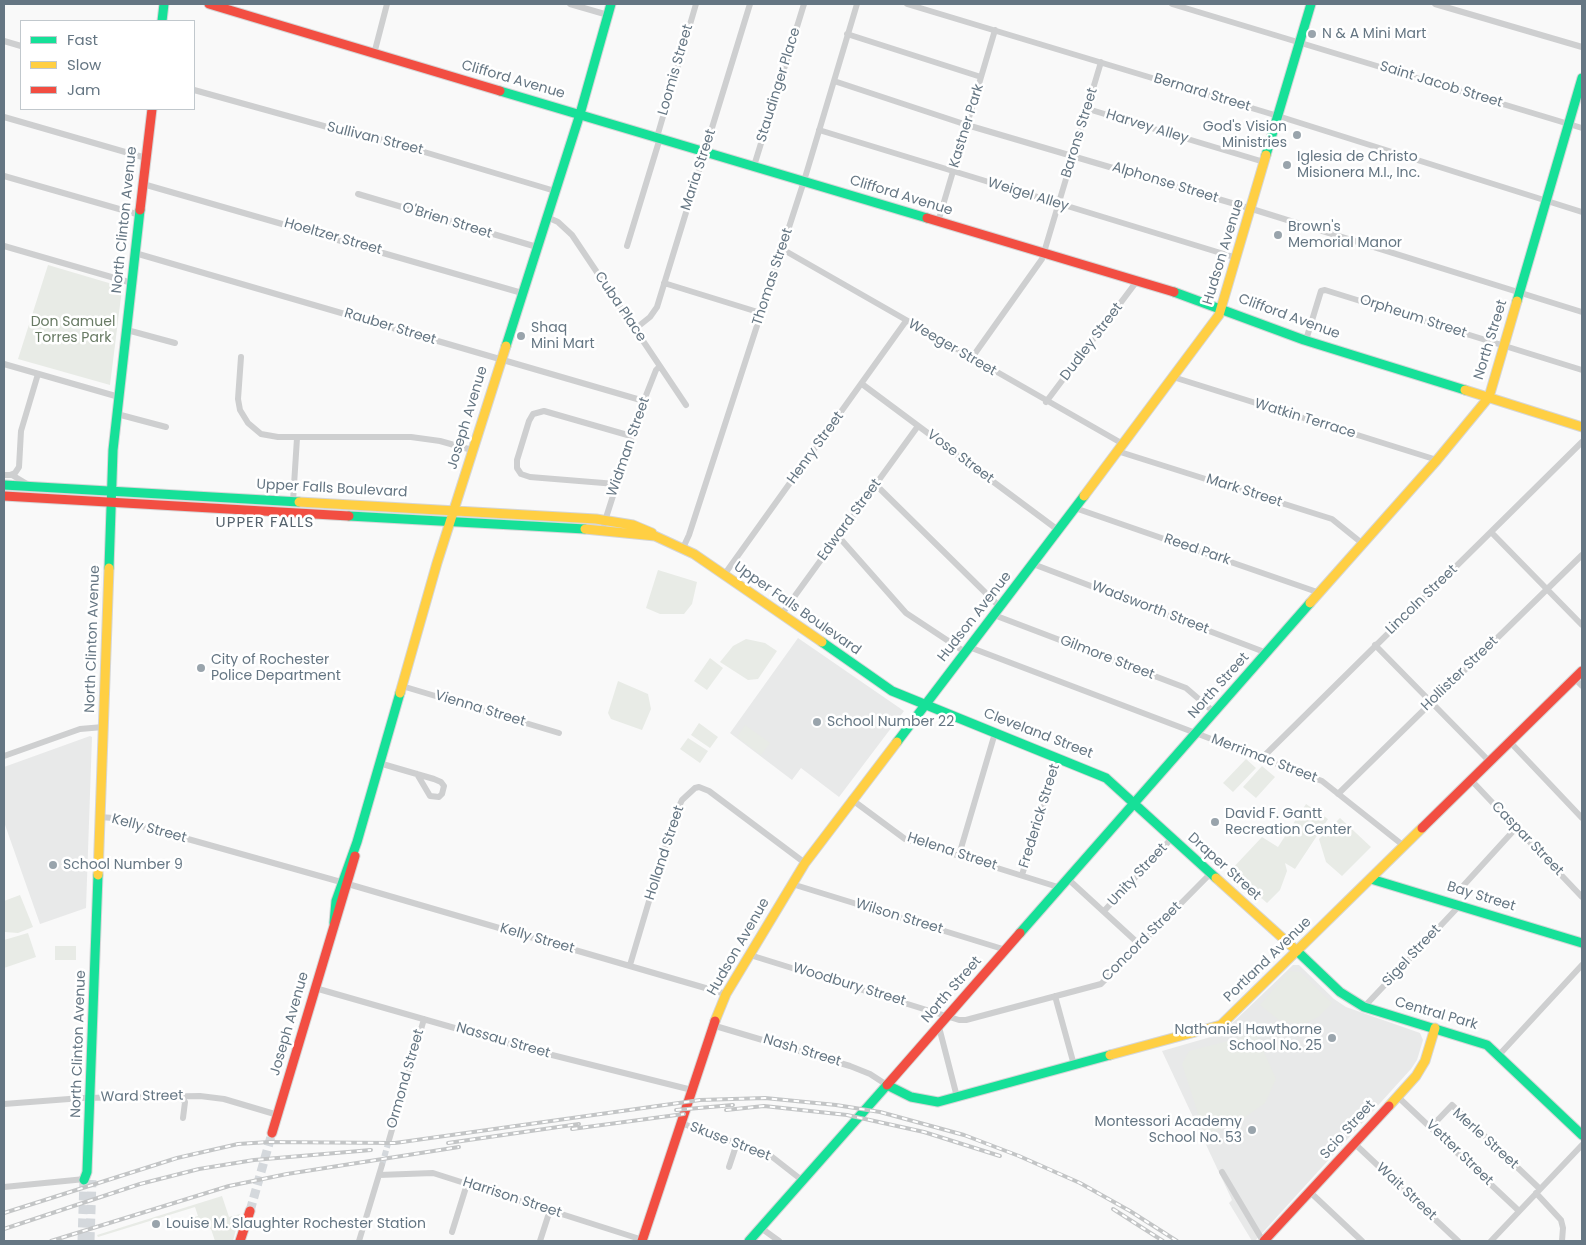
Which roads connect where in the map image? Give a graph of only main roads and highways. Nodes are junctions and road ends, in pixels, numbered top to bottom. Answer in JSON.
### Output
{"nodes":[{"id":1,"x":164,"y":4,"type":"edge"},
{"id":2,"x":208,"y":4,"type":"edge"},
{"id":3,"x":611,"y":4,"type":"edge"},
{"id":4,"x":1311,"y":4,"type":"edge"},
{"id":5,"x":162,"y":20,"type":"edge"},
{"id":6,"x":1582,"y":78,"type":"edge"},
{"id":7,"x":152,"y":110,"type":"edge"},
{"id":8,"x":580,"y":114,"type":"junction"},
{"id":9,"x":1222,"y":307,"type":"junction"},
{"id":10,"x":1489,"y":397,"type":"junction"},
{"id":11,"x":1582,"y":427,"type":"edge"},
{"id":12,"x":4,"y":485,"type":"edge"},
{"id":13,"x":112,"y":490,"type":"junction"},
{"id":14,"x":4,"y":496,"type":"edge"},
{"id":15,"x":112,"y":501,"type":"junction"},
{"id":16,"x":454,"y":510,"type":"junction"},
{"id":17,"x":451,"y":521,"type":"junction"},
{"id":18,"x":655,"y":536,"type":"junction"},
{"id":19,"x":1582,"y":671,"type":"edge"},
{"id":20,"x":924,"y":705,"type":"junction"},
{"id":21,"x":1134,"y":802,"type":"junction"},
{"id":22,"x":1371,"y":879,"type":"junction"},
{"id":23,"x":1582,"y":943,"type":"edge"},
{"id":24,"x":1297,"y":951,"type":"junction"},
{"id":25,"x":1435,"y":1028,"type":"junction"},
{"id":26,"x":888,"y":1085,"type":"junction"},
{"id":27,"x":272,"y":1133,"type":"tunnel mouth"},
{"id":28,"x":1582,"y":1136,"type":"edge"},
{"id":29,"x":87,"y":1178,"type":"tunnel mouth"},
{"id":30,"x":250,"y":1211,"type":"tunnel mouth"},
{"id":31,"x":643,"y":1240,"type":"edge"},
{"id":32,"x":240,"y":1241,"type":"edge"},
{"id":33,"x":749,"y":1241,"type":"edge"},
{"id":34,"x":1264,"y":1241,"type":"edge"}],
"edges":[{"from":1,"to":5,"type":"main road"},
{"from":2,"to":8,"type":"main road","name":"Clifford Avenue"},
{"from":3,"to":8,"type":"main road","name":"Joseph Avenue"},
{"from":4,"to":9,"type":"main road","name":"Hudson Avenue"},
{"from":6,"to":10,"type":"main road","name":"North Street"},
{"from":7,"to":13,"type":"main road","name":"North Clinton Avenue"},
{"from":8,"to":9,"type":"main road","name":"Clifford Avenue"},
{"from":8,"to":16,"type":"main road","name":"Joseph Avenue"},
{"from":9,"to":10,"type":"main road","name":"Clifford Avenue"},
{"from":9,"to":20,"type":"main road","name":"Hudson Avenue"},
{"from":10,"to":11,"type":"main road","name":"Clifford Avenue"},
{"from":10,"to":21,"type":"main road","name":"North Street"},
{"from":12,"to":13,"type":"main road","name":"Upper Falls Boulevard"},
{"from":13,"to":15,"type":"main road","name":"North Clinton Avenue"},
{"from":13,"to":16,"type":"main road","name":"Upper Falls Boulevard"},
{"from":14,"to":15,"type":"main road","name":"Upper Falls Boulevard"},
{"from":15,"to":17,"type":"main road","name":"Upper Falls Boulevard"},
{"from":15,"to":29,"type":"main road","name":"North Clinton Avenue"},
{"from":16,"to":17,"type":"main road","name":"Joseph Avenue"},
{"from":16,"to":18,"type":"main road","name":"Upper Falls Boulevard"},
{"from":17,"to":18,"type":"main road","name":"Upper Falls Boulevard"},
{"from":17,"to":27,"type":"main road","name":"Joseph Avenue"},
{"from":18,"to":20,"type":"main road","name":"Upper Falls Boulevard"},
{"from":19,"to":22,"type":"main road","name":"Portland Avenue"},
{"from":20,"to":21,"type":"main road","name":"Cleveland Street"},
{"from":20,"to":31,"type":"main road","name":"Hudson Avenue"},
{"from":21,"to":24,"type":"main road","name":"Draper Street"},
{"from":21,"to":26,"type":"main road","name":"North Street"},
{"from":22,"to":23,"type":"main road","name":"Bay Street"},
{"from":22,"to":24,"type":"main road","name":"Portland Avenue"},
{"from":24,"to":25,"type":"main road","name":"Central Park"},
{"from":24,"to":26,"type":"main road","name":"Portland Avenue"},
{"from":25,"to":28,"type":"main road","name":"Central Park"},
{"from":25,"to":34,"type":"main road","name":"Scio Street"},
{"from":26,"to":33,"type":"main road","name":"North Street"},
{"from":30,"to":32,"type":"main road"}]}
